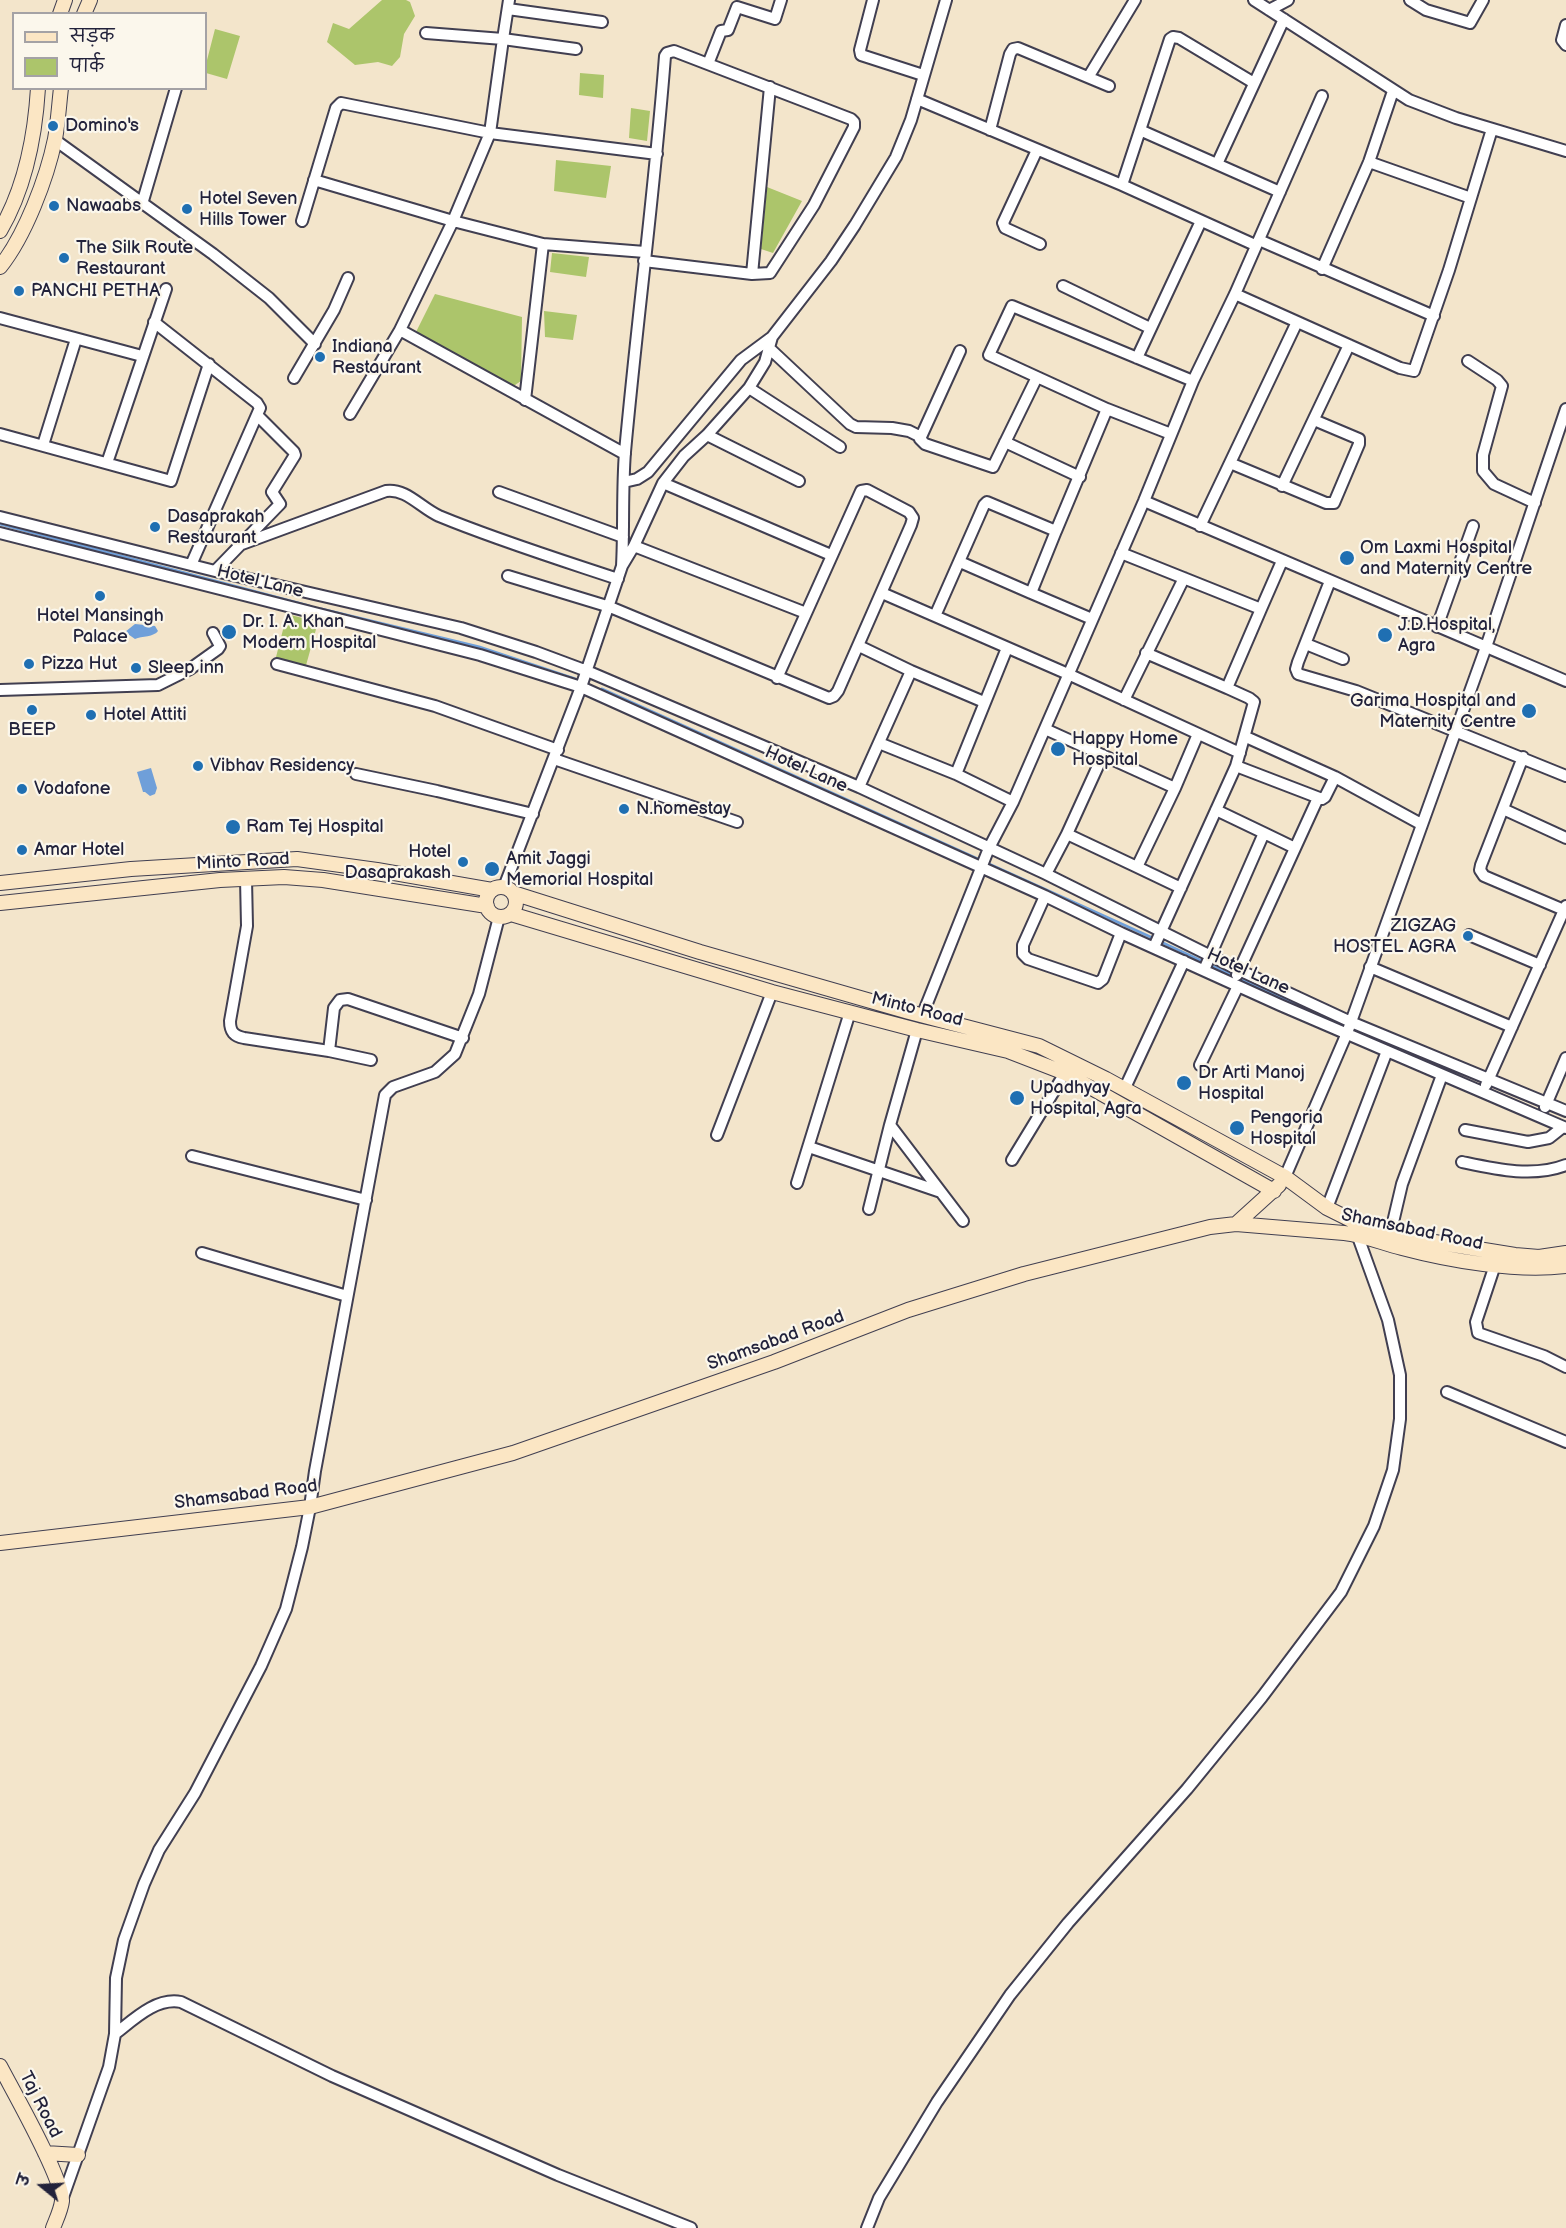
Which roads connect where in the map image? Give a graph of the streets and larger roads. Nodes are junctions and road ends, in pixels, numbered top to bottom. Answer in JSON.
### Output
{"nodes":[{"id":1,"x":781,"y":0,"type":"edge"},
{"id":2,"x":873,"y":0,"type":"edge"},
{"id":3,"x":946,"y":0,"type":"edge"},
{"id":4,"x":1135,"y":0,"type":"edge"},
{"id":5,"x":1254,"y":0,"type":"edge"},
{"id":6,"x":1288,"y":0,"type":"edge"},
{"id":7,"x":1410,"y":0,"type":"edge"},
{"id":8,"x":1483,"y":0,"type":"edge"},
{"id":9,"x":509,"y":4,"type":"edge"},
{"id":10,"x":1269,"y":10,"type":"junction"},
{"id":11,"x":1284,"y":19,"type":"junction"},
{"id":12,"x":602,"y":22,"type":"dead end"},
{"id":13,"x":1566,"y":25,"type":"edge"},
{"id":14,"x":426,"y":33,"type":"dead end"},
{"id":15,"x":503,"y":39,"type":"junction"},
{"id":16,"x":1566,"y":45,"type":"edge"},
{"id":17,"x":576,"y":50,"type":"dead end"},
{"id":18,"x":708,"y":64,"type":"junction"},
{"id":19,"x":924,"y":75,"type":"junction"},
{"id":20,"x":1089,"y":76,"type":"junction"},
{"id":21,"x":1254,"y":83,"type":"junction"},
{"id":22,"x":1109,"y":86,"type":"dead end"},
{"id":23,"x":770,"y":87,"type":"junction"},
{"id":24,"x":38,"y":90,"type":"edge"},
{"id":25,"x":61,"y":90,"type":"edge"},
{"id":26,"x":175,"y":90,"type":"edge"},
{"id":27,"x":1393,"y":91,"type":"junction"},
{"id":28,"x":1322,"y":96,"type":"dead end"},
{"id":29,"x":917,"y":99,"type":"junction"},
{"id":30,"x":1492,"y":129,"type":"junction"},
{"id":31,"x":990,"y":130,"type":"junction"},
{"id":32,"x":1142,"y":131,"type":"junction"},
{"id":33,"x":490,"y":133,"type":"junction"},
{"id":34,"x":55,"y":140,"type":"junction"},
{"id":35,"x":1037,"y":150,"type":"junction"},
{"id":36,"x":1566,"y":152,"type":"edge"},
{"id":37,"x":657,"y":154,"type":"junction"},
{"id":38,"x":1369,"y":162,"type":"junction"},
{"id":39,"x":1217,"y":164,"type":"junction"},
{"id":40,"x":314,"y":180,"type":"junction"},
{"id":41,"x":1122,"y":185,"type":"junction"},
{"id":42,"x":1280,"y":192,"type":"junction"},
{"id":43,"x":1471,"y":198,"type":"junction"},
{"id":44,"x":142,"y":204,"type":"junction"},
{"id":45,"x":302,"y":221,"type":"dead end"},
{"id":46,"x":453,"y":221,"type":"junction"},
{"id":47,"x":1201,"y":221,"type":"junction"},
{"id":48,"x":0,"y":231,"type":"edge"},
{"id":49,"x":1257,"y":243,"type":"junction"},
{"id":50,"x":543,"y":244,"type":"junction"},
{"id":51,"x":1040,"y":244,"type":"dead end"},
{"id":52,"x":644,"y":256,"type":"junction"},
{"id":53,"x":0,"y":267,"type":"edge"},
{"id":54,"x":1322,"y":269,"type":"junction"},
{"id":55,"x":752,"y":274,"type":"junction"},
{"id":56,"x":348,"y":278,"type":"dead end"},
{"id":57,"x":1063,"y":286,"type":"dead end"},
{"id":58,"x":166,"y":289,"type":"dead end"},
{"id":59,"x":1235,"y":294,"type":"junction"},
{"id":60,"x":1434,"y":316,"type":"junction"},
{"id":61,"x":0,"y":318,"type":"edge"},
{"id":62,"x":154,"y":322,"type":"junction"},
{"id":63,"x":1297,"y":322,"type":"junction"},
{"id":64,"x":1150,"y":328,"type":"junction"},
{"id":65,"x":400,"y":330,"type":"junction"},
{"id":66,"x":772,"y":337,"type":"junction"},
{"id":67,"x":76,"y":339,"type":"junction"},
{"id":68,"x":315,"y":344,"type":"junction"},
{"id":69,"x":1349,"y":345,"type":"junction"},
{"id":70,"x":769,"y":348,"type":"junction"},
{"id":71,"x":960,"y":351,"type":"dead end"},
{"id":72,"x":142,"y":356,"type":"junction"},
{"id":73,"x":1137,"y":358,"type":"junction"},
{"id":74,"x":1468,"y":361,"type":"dead end"},
{"id":75,"x":209,"y":364,"type":"junction"},
{"id":76,"x":1036,"y":377,"type":"junction"},
{"id":77,"x":294,"y":378,"type":"dead end"},
{"id":78,"x":1193,"y":381,"type":"junction"},
{"id":79,"x":749,"y":388,"type":"junction"},
{"id":80,"x":525,"y":400,"type":"junction"},
{"id":81,"x":1107,"y":409,"type":"junction"},
{"id":82,"x":1566,"y":409,"type":"edge"},
{"id":83,"x":350,"y":414,"type":"dead end"},
{"id":84,"x":257,"y":415,"type":"junction"},
{"id":85,"x":1314,"y":420,"type":"junction"},
{"id":86,"x":0,"y":434,"type":"edge"},
{"id":87,"x":1171,"y":434,"type":"junction"},
{"id":88,"x":706,"y":435,"type":"junction"},
{"id":89,"x":921,"y":437,"type":"junction"},
{"id":90,"x":1005,"y":442,"type":"junction"},
{"id":91,"x":43,"y":445,"type":"junction"},
{"id":92,"x":840,"y":447,"type":"dead end"},
{"id":93,"x":625,"y":454,"type":"junction"},
{"id":94,"x":107,"y":463,"type":"junction"},
{"id":95,"x":1230,"y":463,"type":"junction"},
{"id":96,"x":1080,"y":477,"type":"junction"},
{"id":97,"x":799,"y":481,"type":"dead end"},
{"id":98,"x":624,"y":482,"type":"junction"},
{"id":99,"x":663,"y":483,"type":"junction"},
{"id":100,"x":1282,"y":486,"type":"junction"},
{"id":101,"x":499,"y":492,"type":"dead end"},
{"id":102,"x":1143,"y":501,"type":"junction"},
{"id":103,"x":1535,"y":503,"type":"junction"},
{"id":104,"x":0,"y":517,"type":"edge"},
{"id":105,"x":1200,"y":526,"type":"junction"},
{"id":106,"x":1473,"y":526,"type":"dead end"},
{"id":107,"x":1056,"y":531,"type":"junction"},
{"id":108,"x":0,"y":533,"type":"edge"},
{"id":109,"x":623,"y":537,"type":"junction"},
{"id":110,"x":242,"y":544,"type":"junction"},
{"id":111,"x":634,"y":546,"type":"junction"},
{"id":112,"x":1121,"y":553,"type":"junction"},
{"id":113,"x":831,"y":555,"type":"junction"},
{"id":114,"x":159,"y":557,"type":"junction"},
{"id":115,"x":1282,"y":561,"type":"junction"},
{"id":116,"x":960,"y":562,"type":"junction"},
{"id":117,"x":191,"y":565,"type":"junction"},
{"id":118,"x":622,"y":566,"type":"junction"},
{"id":119,"x":215,"y":571,"type":"junction"},
{"id":120,"x":156,"y":573,"type":"junction"},
{"id":121,"x":508,"y":576,"type":"dead end"},
{"id":122,"x":1184,"y":578,"type":"junction"},
{"id":123,"x":618,"y":579,"type":"junction"},
{"id":124,"x":1330,"y":581,"type":"junction"},
{"id":125,"x":1031,"y":592,"type":"junction"},
{"id":126,"x":882,"y":593,"type":"junction"},
{"id":127,"x":325,"y":596,"type":"junction"},
{"id":128,"x":610,"y":607,"type":"junction"},
{"id":129,"x":1261,"y":609,"type":"junction"},
{"id":130,"x":806,"y":614,"type":"junction"},
{"id":131,"x":321,"y":615,"type":"junction"},
{"id":132,"x":935,"y":616,"type":"junction"},
{"id":133,"x":1092,"y":619,"type":"junction"},
{"id":134,"x":1437,"y":627,"type":"junction"},
{"id":135,"x":213,"y":633,"type":"dead end"},
{"id":136,"x":1306,"y":644,"type":"junction"},
{"id":137,"x":859,"y":646,"type":"junction"},
{"id":138,"x":1486,"y":647,"type":"junction"},
{"id":139,"x":1007,"y":648,"type":"junction"},
{"id":140,"x":1146,"y":653,"type":"junction"},
{"id":141,"x":1343,"y":659,"type":"dead end"},
{"id":142,"x":277,"y":664,"type":"dead end"},
{"id":143,"x":587,"y":671,"type":"junction"},
{"id":144,"x":911,"y":671,"type":"junction"},
{"id":145,"x":1068,"y":674,"type":"junction"},
{"id":146,"x":777,"y":678,"type":"junction"},
{"id":147,"x":1566,"y":681,"type":"edge"},
{"id":148,"x":582,"y":687,"type":"junction"},
{"id":149,"x":1227,"y":688,"type":"junction"},
{"id":150,"x":0,"y":690,"type":"edge"},
{"id":151,"x":1124,"y":700,"type":"junction"},
{"id":152,"x":984,"y":702,"type":"junction"},
{"id":153,"x":1045,"y":729,"type":"junction"},
{"id":154,"x":1454,"y":732,"type":"junction"},
{"id":155,"x":1198,"y":734,"type":"junction"},
{"id":156,"x":1246,"y":736,"type":"junction"},
{"id":157,"x":879,"y":743,"type":"junction"},
{"id":158,"x":1240,"y":753,"type":"junction"},
{"id":159,"x":556,"y":754,"type":"junction"},
{"id":160,"x":1103,"y":755,"type":"junction"},
{"id":161,"x":1523,"y":758,"type":"junction"},
{"id":162,"x":1236,"y":766,"type":"junction"},
{"id":163,"x":356,"y":774,"type":"dead end"},
{"id":164,"x":956,"y":774,"type":"junction"},
{"id":165,"x":1566,"y":776,"type":"edge"},
{"id":166,"x":1335,"y":777,"type":"junction"},
{"id":167,"x":859,"y":787,"type":"junction"},
{"id":168,"x":1175,"y":788,"type":"junction"},
{"id":169,"x":1318,"y":798,"type":"junction"},
{"id":170,"x":1013,"y":802,"type":"junction"},
{"id":171,"x":1503,"y":809,"type":"junction"},
{"id":172,"x":1216,"y":810,"type":"junction"},
{"id":173,"x":533,"y":814,"type":"junction"},
{"id":174,"x":737,"y":822,"type":"dead end"},
{"id":175,"x":1421,"y":824,"type":"junction"},
{"id":176,"x":1264,"y":833,"type":"junction"},
{"id":177,"x":1066,"y":834,"type":"junction"},
{"id":178,"x":1566,"y":838,"type":"edge"},
{"id":179,"x":989,"y":848,"type":"junction"},
{"id":180,"x":1295,"y":848,"type":"junction"},
{"id":181,"x":981,"y":867,"type":"junction"},
{"id":182,"x":1137,"y":867,"type":"junction"},
{"id":183,"x":140,"y":868,"type":"junction"},
{"id":184,"x":1046,"y":874,"type":"junction"},
{"id":185,"x":246,"y":879,"type":"junction"},
{"id":186,"x":0,"y":883,"type":"edge"},
{"id":187,"x":142,"y":887,"type":"junction"},
{"id":188,"x":1181,"y":888,"type":"junction"},
{"id":189,"x":503,"y":890,"type":"junction"},
{"id":190,"x":1045,"y":896,"type":"junction"},
{"id":191,"x":0,"y":903,"type":"edge"},
{"id":192,"x":487,"y":906,"type":"junction"},
{"id":193,"x":1565,"y":908,"type":"edge"},
{"id":194,"x":505,"y":915,"type":"junction"},
{"id":195,"x":1161,"y":932,"type":"junction"},
{"id":196,"x":1121,"y":933,"type":"junction"},
{"id":197,"x":1469,"y":935,"type":"dead end"},
{"id":198,"x":1154,"y":947,"type":"junction"},
{"id":199,"x":1210,"y":956,"type":"junction"},
{"id":200,"x":1184,"y":961,"type":"junction"},
{"id":201,"x":1540,"y":965,"type":"junction"},
{"id":202,"x":1370,"y":967,"type":"junction"},
{"id":203,"x":1204,"y":970,"type":"junction"},
{"id":204,"x":1239,"y":970,"type":"junction"},
{"id":205,"x":1235,"y":984,"type":"junction"},
{"id":206,"x":772,"y":992,"type":"junction"},
{"id":207,"x":850,"y":1012,"type":"junction"},
{"id":208,"x":922,"y":1016,"type":"junction"},
{"id":209,"x":1349,"y":1027,"type":"junction"},
{"id":210,"x":1512,"y":1027,"type":"junction"},
{"id":211,"x":917,"y":1030,"type":"junction"},
{"id":212,"x":463,"y":1038,"type":"junction"},
{"id":213,"x":329,"y":1051,"type":"junction"},
{"id":214,"x":1387,"y":1051,"type":"junction"},
{"id":215,"x":1566,"y":1058,"type":"edge"},
{"id":216,"x":371,"y":1060,"type":"dead end"},
{"id":217,"x":1200,"y":1065,"type":"dead end"},
{"id":218,"x":1065,"y":1073,"type":"junction"},
{"id":219,"x":1442,"y":1074,"type":"junction"},
{"id":220,"x":1486,"y":1085,"type":"junction"},
{"id":221,"x":1124,"y":1090,"type":"junction"},
{"id":222,"x":1544,"y":1110,"type":"junction"},
{"id":223,"x":1566,"y":1111,"type":"edge"},
{"id":224,"x":890,"y":1125,"type":"junction"},
{"id":225,"x":1564,"y":1127,"type":"edge"},
{"id":226,"x":1466,"y":1130,"type":"dead end"},
{"id":227,"x":717,"y":1135,"type":"dead end"},
{"id":228,"x":809,"y":1147,"type":"junction"},
{"id":229,"x":192,"y":1156,"type":"dead end"},
{"id":230,"x":1012,"y":1160,"type":"dead end"},
{"id":231,"x":1462,"y":1162,"type":"dead end"},
{"id":232,"x":1566,"y":1165,"type":"edge"},
{"id":233,"x":879,"y":1171,"type":"junction"},
{"id":234,"x":1286,"y":1177,"type":"junction"},
{"id":235,"x":797,"y":1184,"type":"dead end"},
{"id":236,"x":1274,"y":1191,"type":"junction"},
{"id":237,"x":941,"y":1192,"type":"junction"},
{"id":238,"x":366,"y":1200,"type":"junction"},
{"id":239,"x":1327,"y":1208,"type":"junction"},
{"id":240,"x":869,"y":1209,"type":"dead end"},
{"id":241,"x":963,"y":1221,"type":"dead end"},
{"id":242,"x":1236,"y":1224,"type":"junction"},
{"id":243,"x":1358,"y":1229,"type":"junction"},
{"id":244,"x":1390,"y":1235,"type":"junction"},
{"id":245,"x":202,"y":1253,"type":"dead end"},
{"id":246,"x":1566,"y":1253,"type":"edge"},
{"id":247,"x":1497,"y":1259,"type":"junction"},
{"id":248,"x":1566,"y":1266,"type":"edge"},
{"id":249,"x":347,"y":1296,"type":"junction"},
{"id":250,"x":1566,"y":1367,"type":"edge"},
{"id":251,"x":1447,"y":1392,"type":"dead end"},
{"id":252,"x":1566,"y":1442,"type":"edge"},
{"id":253,"x":310,"y":1507,"type":"junction"},
{"id":254,"x":0,"y":1544,"type":"edge"},
{"id":255,"x":115,"y":2034,"type":"junction"},
{"id":256,"x":0,"y":2066,"type":"edge"},
{"id":257,"x":45,"y":2153,"type":"junction"},
{"id":258,"x":78,"y":2155,"type":"junction"},
{"id":259,"x":62,"y":2200,"type":"junction"},
{"id":260,"x":53,"y":2228,"type":"edge"},
{"id":261,"x":691,"y":2228,"type":"edge"},
{"id":262,"x":867,"y":2228,"type":"edge"}],
"edges":[{"from":1,"to":18,"type":"street"},
{"from":2,"to":19,"type":"street"},
{"from":3,"to":19,"type":"street"},
{"from":4,"to":20,"type":"street"},
{"from":5,"to":10,"type":"street"},
{"from":6,"to":10,"type":"street"},
{"from":7,"to":8,"type":"street"},
{"from":9,"to":12,"type":"street"},
{"from":9,"to":15,"type":"street"},
{"from":10,"to":11,"type":"street"},
{"from":11,"to":21,"type":"street"},
{"from":11,"to":27,"type":"street"},
{"from":13,"to":16,"type":"street"},
{"from":14,"to":15,"type":"street"},
{"from":15,"to":17,"type":"street"},
{"from":15,"to":33,"type":"street"},
{"from":18,"to":23,"type":"street"},
{"from":18,"to":37,"type":"street"},
{"from":19,"to":29,"type":"street"},
{"from":20,"to":22,"type":"street"},
{"from":20,"to":31,"type":"street"},
{"from":21,"to":32,"type":"street"},
{"from":21,"to":39,"type":"street"},
{"from":23,"to":55,"type":"street"},
{"from":23,"to":55,"type":"street"},
{"from":24,"to":48,"type":"street"},
{"from":25,"to":34,"type":"street"},
{"from":26,"to":44,"type":"street"},
{"from":27,"to":30,"type":"street"},
{"from":27,"to":38,"type":"street"},
{"from":28,"to":42,"type":"street"},
{"from":29,"to":31,"type":"street"},
{"from":29,"to":66,"type":"street"},
{"from":30,"to":36,"type":"street"},
{"from":30,"to":43,"type":"street"},
{"from":31,"to":35,"type":"street"},
{"from":32,"to":39,"type":"street"},
{"from":32,"to":41,"type":"street"},
{"from":33,"to":37,"type":"street"},
{"from":33,"to":40,"type":"street"},
{"from":33,"to":46,"type":"street"},
{"from":34,"to":44,"type":"street"},
{"from":34,"to":53,"type":"street"},
{"from":35,"to":41,"type":"street"},
{"from":35,"to":51,"type":"street"},
{"from":37,"to":52,"type":"street"},
{"from":38,"to":43,"type":"street"},
{"from":38,"to":54,"type":"street"},
{"from":39,"to":42,"type":"street"},
{"from":40,"to":45,"type":"street"},
{"from":40,"to":46,"type":"street"},
{"from":41,"to":47,"type":"street"},
{"from":42,"to":49,"type":"street"},
{"from":43,"to":60,"type":"street"},
{"from":44,"to":68,"type":"street"},
{"from":46,"to":50,"type":"street"},
{"from":46,"to":65,"type":"street"},
{"from":47,"to":49,"type":"street"},
{"from":47,"to":64,"type":"street"},
{"from":49,"to":54,"type":"street"},
{"from":49,"to":59,"type":"street"},
{"from":50,"to":52,"type":"street"},
{"from":50,"to":80,"type":"street"},
{"from":52,"to":55,"type":"street"},
{"from":52,"to":93,"type":"street"},
{"from":54,"to":60,"type":"street"},
{"from":56,"to":68,"type":"street"},
{"from":57,"to":64,"type":"street"},
{"from":58,"to":62,"type":"street"},
{"from":59,"to":63,"type":"street"},
{"from":59,"to":78,"type":"street"},
{"from":60,"to":69,"type":"street"},
{"from":61,"to":67,"type":"street"},
{"from":62,"to":72,"type":"street"},
{"from":62,"to":75,"type":"street"},
{"from":63,"to":69,"type":"street"},
{"from":63,"to":95,"type":"street"},
{"from":64,"to":73,"type":"street"},
{"from":65,"to":80,"type":"street"},
{"from":65,"to":83,"type":"street"},
{"from":66,"to":70,"type":"street"},
{"from":66,"to":98,"type":"street"},
{"from":67,"to":72,"type":"street"},
{"from":67,"to":91,"type":"street"},
{"from":68,"to":77,"type":"street"},
{"from":69,"to":85,"type":"street"},
{"from":70,"to":79,"type":"street"},
{"from":70,"to":89,"type":"street"},
{"from":71,"to":89,"type":"street"},
{"from":72,"to":94,"type":"street"},
{"from":73,"to":76,"type":"street"},
{"from":73,"to":78,"type":"street"},
{"from":74,"to":103,"type":"street"},
{"from":75,"to":84,"type":"street"},
{"from":75,"to":94,"type":"street"},
{"from":76,"to":81,"type":"street"},
{"from":76,"to":90,"type":"street"},
{"from":78,"to":87,"type":"street"},
{"from":79,"to":88,"type":"street"},
{"from":79,"to":92,"type":"street"},
{"from":80,"to":93,"type":"street"},
{"from":81,"to":87,"type":"street"},
{"from":81,"to":96,"type":"street"},
{"from":82,"to":103,"type":"street"},
{"from":84,"to":110,"type":"street"},
{"from":84,"to":117,"type":"street"},
{"from":85,"to":100,"type":"street"},
{"from":85,"to":100,"type":"street"},
{"from":86,"to":91,"type":"street"},
{"from":87,"to":102,"type":"street"},
{"from":88,"to":97,"type":"street"},
{"from":88,"to":99,"type":"street"},
{"from":89,"to":90,"type":"street"},
{"from":90,"to":96,"type":"street"},
{"from":91,"to":94,"type":"street"},
{"from":93,"to":98,"type":"street"},
{"from":95,"to":100,"type":"street"},
{"from":95,"to":105,"type":"street"},
{"from":96,"to":107,"type":"street"},
{"from":98,"to":109,"type":"street"},
{"from":99,"to":111,"type":"street"},
{"from":99,"to":113,"type":"street"},
{"from":101,"to":109,"type":"street"},
{"from":102,"to":105,"type":"street"},
{"from":102,"to":112,"type":"street"},
{"from":103,"to":138,"type":"street"},
{"from":104,"to":114,"type":"street","name":"Hotel Lane"},
{"from":105,"to":115,"type":"street"},
{"from":106,"to":134,"type":"street"},
{"from":107,"to":116,"type":"street"},
{"from":107,"to":125,"type":"street"},
{"from":108,"to":120,"type":"street","name":"Hotel Lane"},
{"from":109,"to":118,"type":"street"},
{"from":110,"to":119,"type":"street"},
{"from":110,"to":123,"type":"street"},
{"from":111,"to":118,"type":"street"},
{"from":111,"to":130,"type":"street"},
{"from":112,"to":122,"type":"street"},
{"from":112,"to":133,"type":"street"},
{"from":113,"to":126,"type":"street"},
{"from":113,"to":130,"type":"street"},
{"from":114,"to":117,"type":"street","name":"Hotel Lane"},
{"from":114,"to":120,"type":"street"},
{"from":115,"to":124,"type":"street"},
{"from":115,"to":129,"type":"street"},
{"from":116,"to":125,"type":"street"},
{"from":116,"to":132,"type":"street"},
{"from":117,"to":119,"type":"street","name":"Hotel Lane"},
{"from":118,"to":123,"type":"street"},
{"from":119,"to":127,"type":"street","name":"Hotel Lane"},
{"from":120,"to":131,"type":"street","name":"Hotel Lane"},
{"from":121,"to":128,"type":"street"},
{"from":122,"to":129,"type":"street"},
{"from":122,"to":140,"type":"street"},
{"from":123,"to":128,"type":"street"},
{"from":124,"to":134,"type":"street"},
{"from":124,"to":136,"type":"street"},
{"from":125,"to":133,"type":"street"},
{"from":126,"to":132,"type":"street"},
{"from":126,"to":137,"type":"street"},
{"from":127,"to":131,"type":"street"},
{"from":127,"to":143,"type":"street","name":"Hotel Lane"},
{"from":128,"to":143,"type":"street"},
{"from":128,"to":146,"type":"street"},
{"from":129,"to":149,"type":"street"},
{"from":130,"to":146,"type":"street"},
{"from":131,"to":148,"type":"street","name":"Hotel Lane"},
{"from":132,"to":139,"type":"street"},
{"from":133,"to":145,"type":"street"},
{"from":134,"to":138,"type":"street"},
{"from":135,"to":150,"type":"street"},
{"from":136,"to":141,"type":"street"},
{"from":136,"to":154,"type":"street"},
{"from":137,"to":144,"type":"street"},
{"from":137,"to":146,"type":"street"},
{"from":138,"to":147,"type":"street"},
{"from":138,"to":154,"type":"street"},
{"from":139,"to":145,"type":"street"},
{"from":139,"to":152,"type":"street"},
{"from":140,"to":149,"type":"street"},
{"from":140,"to":151,"type":"street"},
{"from":142,"to":159,"type":"street"},
{"from":143,"to":148,"type":"street"},
{"from":143,"to":167,"type":"street","name":"Hotel Lane"},
{"from":144,"to":152,"type":"street"},
{"from":144,"to":157,"type":"street"},
{"from":145,"to":151,"type":"street"},
{"from":145,"to":153,"type":"street"},
{"from":148,"to":159,"type":"street"},
{"from":148,"to":181,"type":"street","name":"Hotel Lane"},
{"from":149,"to":156,"type":"street"},
{"from":151,"to":155,"type":"street"},
{"from":152,"to":164,"type":"street"},
{"from":153,"to":160,"type":"street"},
{"from":153,"to":170,"type":"street"},
{"from":154,"to":161,"type":"street"},
{"from":154,"to":175,"type":"street"},
{"from":155,"to":158,"type":"street"},
{"from":155,"to":168,"type":"street"},
{"from":156,"to":158,"type":"street"},
{"from":156,"to":166,"type":"street"},
{"from":157,"to":164,"type":"street"},
{"from":157,"to":167,"type":"street"},
{"from":158,"to":162,"type":"street"},
{"from":159,"to":173,"type":"street"},
{"from":159,"to":174,"type":"street"},
{"from":160,"to":168,"type":"street"},
{"from":160,"to":177,"type":"street"},
{"from":161,"to":165,"type":"street"},
{"from":161,"to":171,"type":"street"},
{"from":162,"to":169,"type":"street"},
{"from":162,"to":172,"type":"street"},
{"from":163,"to":173,"type":"street"},
{"from":164,"to":170,"type":"street"},
{"from":166,"to":169,"type":"street"},
{"from":166,"to":175,"type":"street"},
{"from":167,"to":179,"type":"street","name":"Hotel Lane"},
{"from":168,"to":182,"type":"street"},
{"from":169,"to":180,"type":"street"},
{"from":170,"to":179,"type":"street"},
{"from":171,"to":178,"type":"street"},
{"from":171,"to":193,"type":"street"},
{"from":172,"to":176,"type":"street"},
{"from":172,"to":188,"type":"street"},
{"from":173,"to":189,"type":"street"},
{"from":175,"to":202,"type":"street"},
{"from":176,"to":180,"type":"street"},
{"from":176,"to":199,"type":"street"},
{"from":177,"to":182,"type":"street"},
{"from":177,"to":184,"type":"street"},
{"from":179,"to":181,"type":"street"},
{"from":179,"to":184,"type":"street","name":"Hotel Lane"},
{"from":180,"to":204,"type":"street"},
{"from":181,"to":190,"type":"street","name":"Hotel Lane"},
{"from":181,"to":208,"type":"street"},
{"from":182,"to":188,"type":"street"},
{"from":183,"to":186,"type":"street","name":"Minto Road"},
{"from":183,"to":187,"type":"street"},
{"from":183,"to":189,"type":"street","name":"Minto Road"},
{"from":184,"to":195,"type":"street","name":"Hotel Lane"},
{"from":185,"to":187,"type":"street","name":"Minto Road"},
{"from":185,"to":192,"type":"street","name":"Minto Road"},
{"from":185,"to":213,"type":"street"},
{"from":187,"to":191,"type":"street","name":"Minto Road"},
{"from":188,"to":195,"type":"street"},
{"from":189,"to":192,"type":"street"},
{"from":189,"to":194,"type":"street"},
{"from":189,"to":208,"type":"street","name":"Minto Road"},
{"from":190,"to":196,"type":"street","name":"Hotel Lane"},
{"from":190,"to":196,"type":"street"},
{"from":192,"to":194,"type":"street"},
{"from":193,"to":201,"type":"street"},
{"from":194,"to":206,"type":"street","name":"Minto Road"},
{"from":194,"to":212,"type":"street"},
{"from":195,"to":198,"type":"street"},
{"from":195,"to":199,"type":"street","name":"Hotel Lane"},
{"from":196,"to":198,"type":"street","name":"Hotel Lane"},
{"from":197,"to":201,"type":"street"},
{"from":198,"to":200,"type":"street","name":"Hotel Lane"},
{"from":199,"to":203,"type":"street"},
{"from":199,"to":204,"type":"street","name":"Hotel Lane"},
{"from":200,"to":203,"type":"street","name":"Hotel Lane"},
{"from":200,"to":221,"type":"street"},
{"from":201,"to":210,"type":"street"},
{"from":202,"to":209,"type":"street"},
{"from":202,"to":210,"type":"street"},
{"from":203,"to":205,"type":"street","name":"Hotel Lane"},
{"from":204,"to":205,"type":"street"},
{"from":204,"to":209,"type":"street","name":"Hotel Lane"},
{"from":205,"to":209,"type":"street","name":"Hotel Lane"},
{"from":205,"to":217,"type":"street"},
{"from":206,"to":207,"type":"street","name":"Minto Road"},
{"from":206,"to":227,"type":"street"},
{"from":207,"to":211,"type":"street","name":"Minto Road"},
{"from":207,"to":228,"type":"street"},
{"from":208,"to":221,"type":"street","name":"Minto Road"},
{"from":209,"to":214,"type":"street","name":"Hotel Lane"},
{"from":209,"to":220,"type":"street"},
{"from":209,"to":234,"type":"street"},
{"from":210,"to":220,"type":"street"},
{"from":211,"to":218,"type":"street","name":"Minto Road"},
{"from":211,"to":224,"type":"street"},
{"from":212,"to":213,"type":"street"},
{"from":212,"to":238,"type":"street"},
{"from":213,"to":216,"type":"street"},
{"from":214,"to":219,"type":"street","name":"Hotel Lane"},
{"from":214,"to":239,"type":"street"},
{"from":215,"to":222,"type":"street"},
{"from":218,"to":230,"type":"street"},
{"from":218,"to":236,"type":"street","name":"Minto Road"},
{"from":219,"to":220,"type":"street","name":"Hotel Lane"},
{"from":219,"to":244,"type":"street"},
{"from":220,"to":222,"type":"street"},
{"from":221,"to":234,"type":"street","name":"Minto Road"},
{"from":222,"to":223,"type":"street"},
{"from":222,"to":225,"type":"street"},
{"from":224,"to":233,"type":"street"},
{"from":224,"to":237,"type":"street"},
{"from":225,"to":226,"type":"street"},
{"from":228,"to":233,"type":"street"},
{"from":228,"to":235,"type":"street"},
{"from":229,"to":238,"type":"street"},
{"from":231,"to":232,"type":"street"},
{"from":233,"to":237,"type":"street"},
{"from":233,"to":240,"type":"street"},
{"from":234,"to":236,"type":"street"},
{"from":234,"to":239,"type":"street","name":"Minto Road"},
{"from":236,"to":242,"type":"street"},
{"from":237,"to":241,"type":"street"},
{"from":238,"to":249,"type":"street"},
{"from":239,"to":243,"type":"street","name":"Minto Road"},
{"from":242,"to":243,"type":"street","name":"Shamsabad Road"},
{"from":242,"to":253,"type":"street","name":"Shamsabad Road"},
{"from":243,"to":244,"type":"street","name":"Shamsabad Road"},
{"from":243,"to":247,"type":"street","name":"Shamsabad Road"},
{"from":243,"to":262,"type":"street"},
{"from":244,"to":247,"type":"street","name":"Shamsabad Road"},
{"from":245,"to":249,"type":"street"},
{"from":246,"to":247,"type":"street","name":"Shamsabad Road"},
{"from":247,"to":248,"type":"street","name":"Shamsabad Road"},
{"from":247,"to":250,"type":"street"},
{"from":249,"to":253,"type":"street"},
{"from":251,"to":252,"type":"street"},
{"from":253,"to":254,"type":"street","name":"Shamsabad Road"},
{"from":253,"to":255,"type":"street"},
{"from":255,"to":258,"type":"street"},
{"from":255,"to":261,"type":"street"},
{"from":256,"to":257,"type":"street","name":"Taj Road"},
{"from":257,"to":258,"type":"street"},
{"from":257,"to":259,"type":"street","name":"Taj Road"},
{"from":258,"to":259,"type":"street"},
{"from":259,"to":260,"type":"street"}]}
